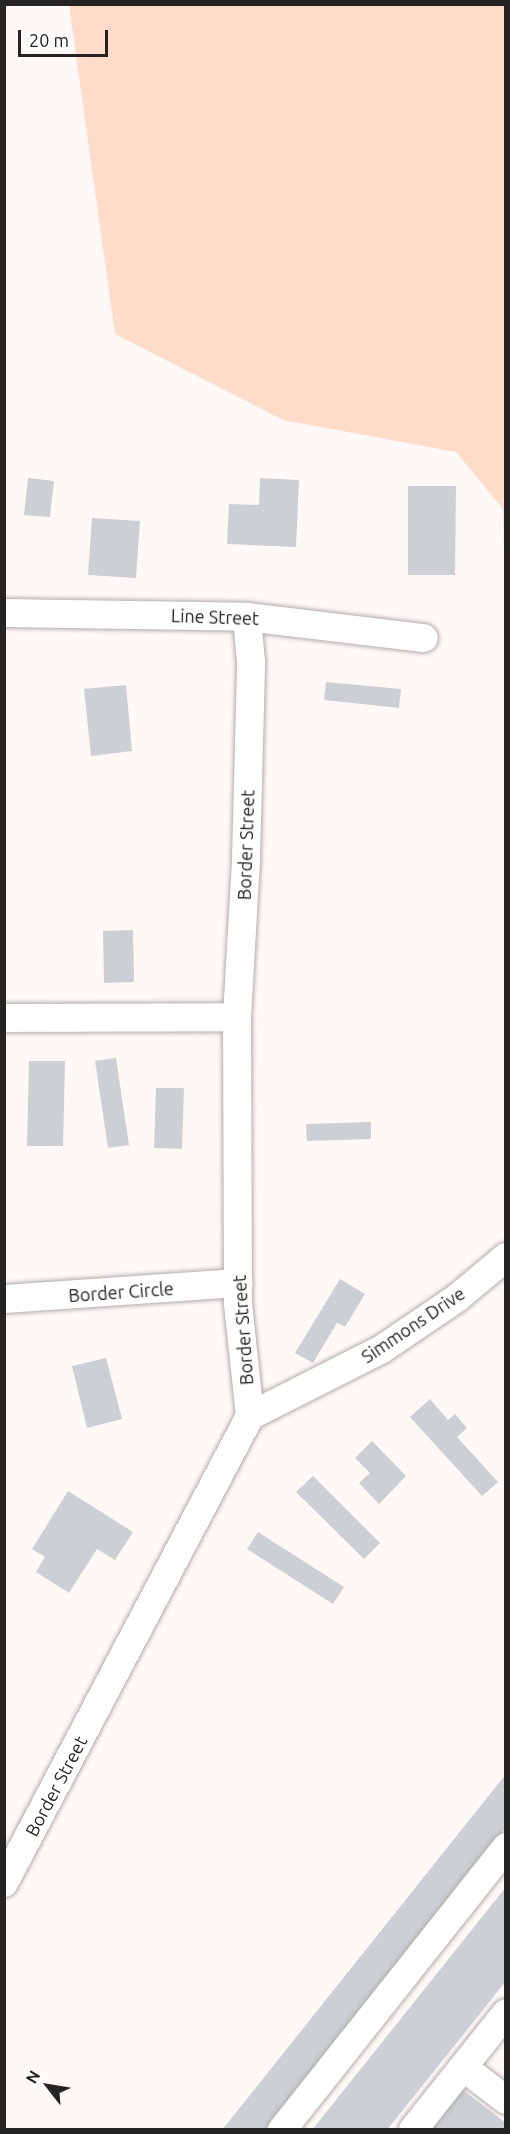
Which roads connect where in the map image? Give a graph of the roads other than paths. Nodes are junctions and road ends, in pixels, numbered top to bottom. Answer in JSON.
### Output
{"nodes":[{"id":1,"x":4,"y":613,"type":"edge"},
{"id":2,"x":247,"y":617,"type":"junction"},
{"id":3,"x":424,"y":638,"type":"dead end"},
{"id":4,"x":237,"y":1017,"type":"junction"},
{"id":5,"x":4,"y":1018,"type":"edge"},
{"id":6,"x":506,"y":1257,"type":"edge"},
{"id":7,"x":238,"y":1283,"type":"junction"},
{"id":8,"x":4,"y":1299,"type":"edge"},
{"id":9,"x":250,"y":1416,"type":"junction"},
{"id":10,"x":506,"y":1846,"type":"edge"},
{"id":11,"x":4,"y":1883,"type":"edge"},
{"id":12,"x":506,"y":2013,"type":"edge"},
{"id":13,"x":463,"y":2067,"type":"junction"},
{"id":14,"x":506,"y":2100,"type":"edge"},
{"id":15,"x":282,"y":2130,"type":"edge"},
{"id":16,"x":413,"y":2130,"type":"edge"}],
"edges":[{"from":1,"to":2,"type":"street","name":"Line Street"},
{"from":2,"to":3,"type":"street","name":"Line Street"},
{"from":2,"to":4,"type":"street","name":"Border Street"},
{"from":4,"to":5,"type":"street"},
{"from":4,"to":7,"type":"street","name":"Border Street"},
{"from":6,"to":9,"type":"street","name":"Simmons Drive"},
{"from":7,"to":8,"type":"street","name":"Border Circle"},
{"from":7,"to":9,"type":"street","name":"Border Street"},
{"from":9,"to":11,"type":"street","name":"Border Street"},
{"from":10,"to":15,"type":"street"},
{"from":12,"to":13,"type":"street"},
{"from":13,"to":14,"type":"street"},
{"from":13,"to":16,"type":"street"}]}
